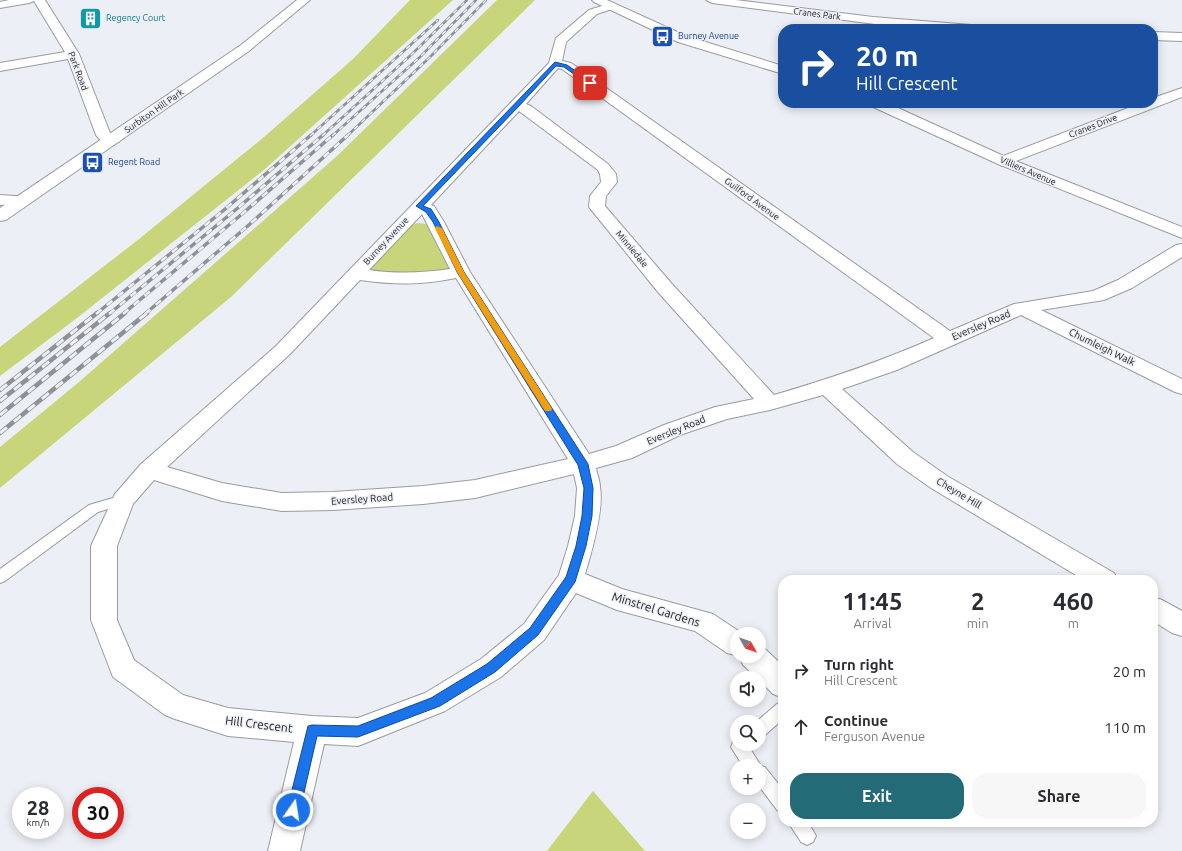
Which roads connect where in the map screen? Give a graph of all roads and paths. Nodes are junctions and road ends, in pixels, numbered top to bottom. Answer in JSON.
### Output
{"nodes":[{"id":1,"x":29,"y":0,"type":"edge"},
{"id":2,"x":39,"y":0,"type":"edge"},
{"id":3,"x":304,"y":0,"type":"edge"},
{"id":4,"x":712,"y":0,"type":"edge"},
{"id":5,"x":604,"y":3,"type":"edge"},
{"id":6,"x":0,"y":5,"type":"edge"},
{"id":7,"x":887,"y":24,"type":"edge"},
{"id":8,"x":1158,"y":36,"type":"edge"},
{"id":9,"x":1182,"y":36,"type":"edge"},
{"id":10,"x":73,"y":54,"type":"junction"},
{"id":11,"x":555,"y":64,"type":"junction"},
{"id":12,"x":0,"y":67,"type":"edge"},
{"id":13,"x":778,"y":68,"type":"edge"},
{"id":14,"x":1182,"y":92,"type":"edge"},
{"id":15,"x":1158,"y":101,"type":"edge"},
{"id":16,"x":517,"y":105,"type":"junction"},
{"id":17,"x":887,"y":108,"type":"edge"},
{"id":18,"x":1140,"y":108,"type":"edge"},
{"id":19,"x":114,"y":139,"type":"junction"},
{"id":20,"x":1003,"y":161,"type":"junction"},
{"id":21,"x":0,"y":200,"type":"edge"},
{"id":22,"x":24,"y":200,"type":"junction"},
{"id":23,"x":419,"y":206,"type":"junction"},
{"id":24,"x":0,"y":216,"type":"edge"},
{"id":25,"x":1182,"y":233,"type":"edge"},
{"id":26,"x":1182,"y":249,"type":"edge"},
{"id":27,"x":461,"y":272,"type":"junction"},
{"id":28,"x":355,"y":274,"type":"junction"},
{"id":29,"x":1021,"y":308,"type":"junction"},
{"id":30,"x":948,"y":339,"type":"junction"},
{"id":31,"x":827,"y":387,"type":"junction"},
{"id":32,"x":1182,"y":387,"type":"edge"},
{"id":33,"x":770,"y":403,"type":"junction"},
{"id":34,"x":583,"y":464,"type":"junction"},
{"id":35,"x":149,"y":470,"type":"junction"},
{"id":36,"x":123,"y":500,"type":"junction"},
{"id":37,"x":1097,"y":575,"type":"edge"},
{"id":38,"x":0,"y":577,"type":"edge"},
{"id":39,"x":571,"y":578,"type":"junction"},
{"id":40,"x":1158,"y":611,"type":"edge"},
{"id":41,"x":1182,"y":626,"type":"edge"},
{"id":42,"x":730,"y":640,"type":"edge"},
{"id":43,"x":760,"y":663,"type":"edge"},
{"id":44,"x":778,"y":679,"type":"edge"},
{"id":45,"x":778,"y":713,"type":"edge"},
{"id":46,"x":766,"y":724,"type":"edge"},
{"id":47,"x":312,"y":730,"type":"junction"},
{"id":48,"x":766,"y":782,"type":"edge"},
{"id":49,"x":778,"y":798,"type":"edge"},
{"id":50,"x":800,"y":827,"type":"edge"},
{"id":51,"x":807,"y":836,"type":"dead end"},
{"id":52,"x":284,"y":851,"type":"edge"}],
"edges":[{"from":1,"to":6,"type":"street"},
{"from":2,"to":10,"type":"street","name":"Park Road"},
{"from":3,"to":19,"type":"street","name":"Surbiton Hill Park"},
{"from":4,"to":7,"type":"street","name":"Cranes Park"},
{"from":5,"to":11,"type":"street"},
{"from":5,"to":13,"type":"street"},
{"from":8,"to":9,"type":"street"},
{"from":10,"to":12,"type":"street"},
{"from":10,"to":19,"type":"street","name":"Park Road"},
{"from":11,"to":16,"type":"street","name":"Burney Avenue"},
{"from":11,"to":30,"type":"street","name":"Guilford Avenue"},
{"from":14,"to":15,"type":"street","name":"Cranes Drive"},
{"from":16,"to":23,"type":"street","name":"Burney Avenue"},
{"from":16,"to":33,"type":"street","name":"Minniedale"},
{"from":17,"to":20,"type":"street","name":"Villiers Avenue"},
{"from":18,"to":20,"type":"street","name":"Cranes Drive"},
{"from":19,"to":22,"type":"street","name":"Surbiton Hill Park"},
{"from":20,"to":25,"type":"street","name":"Villiers Avenue"},
{"from":21,"to":22,"type":"street"},
{"from":22,"to":24,"type":"street","name":"Surbiton Hill Park"},
{"from":23,"to":27,"type":"street","name":"Hill Crescent"},
{"from":23,"to":28,"type":"street","name":"Burney Avenue"},
{"from":26,"to":29,"type":"street","name":"Eversley Road"},
{"from":27,"to":28,"type":"street"},
{"from":27,"to":34,"type":"street","name":"Hill Crescent"},
{"from":28,"to":35,"type":"street","name":"Burney Avenue"},
{"from":29,"to":30,"type":"street","name":"Eversley Road"},
{"from":29,"to":32,"type":"street","name":"Chumleigh Walk"},
{"from":30,"to":31,"type":"street","name":"Eversley Road"},
{"from":31,"to":33,"type":"street","name":"Eversley Road"},
{"from":31,"to":37,"type":"street","name":"Cheyne Hill"},
{"from":33,"to":34,"type":"street","name":"Eversley Road"},
{"from":34,"to":35,"type":"street","name":"Eversley Road"},
{"from":34,"to":39,"type":"street","name":"Hill Crescent"},
{"from":35,"to":36,"type":"street","name":"Hill Crescent"},
{"from":36,"to":38,"type":"lane"},
{"from":36,"to":47,"type":"street","name":"Hill Crescent"},
{"from":39,"to":42,"type":"street","name":"Minstrel Gardens"},
{"from":39,"to":47,"type":"street","name":"Hill Crescent"},
{"from":40,"to":41,"type":"street"},
{"from":43,"to":44,"type":"street"},
{"from":45,"to":46,"type":"lane"},
{"from":47,"to":52,"type":"street"},
{"from":48,"to":49,"type":"lane"},
{"from":50,"to":51,"type":"lane"}]}
